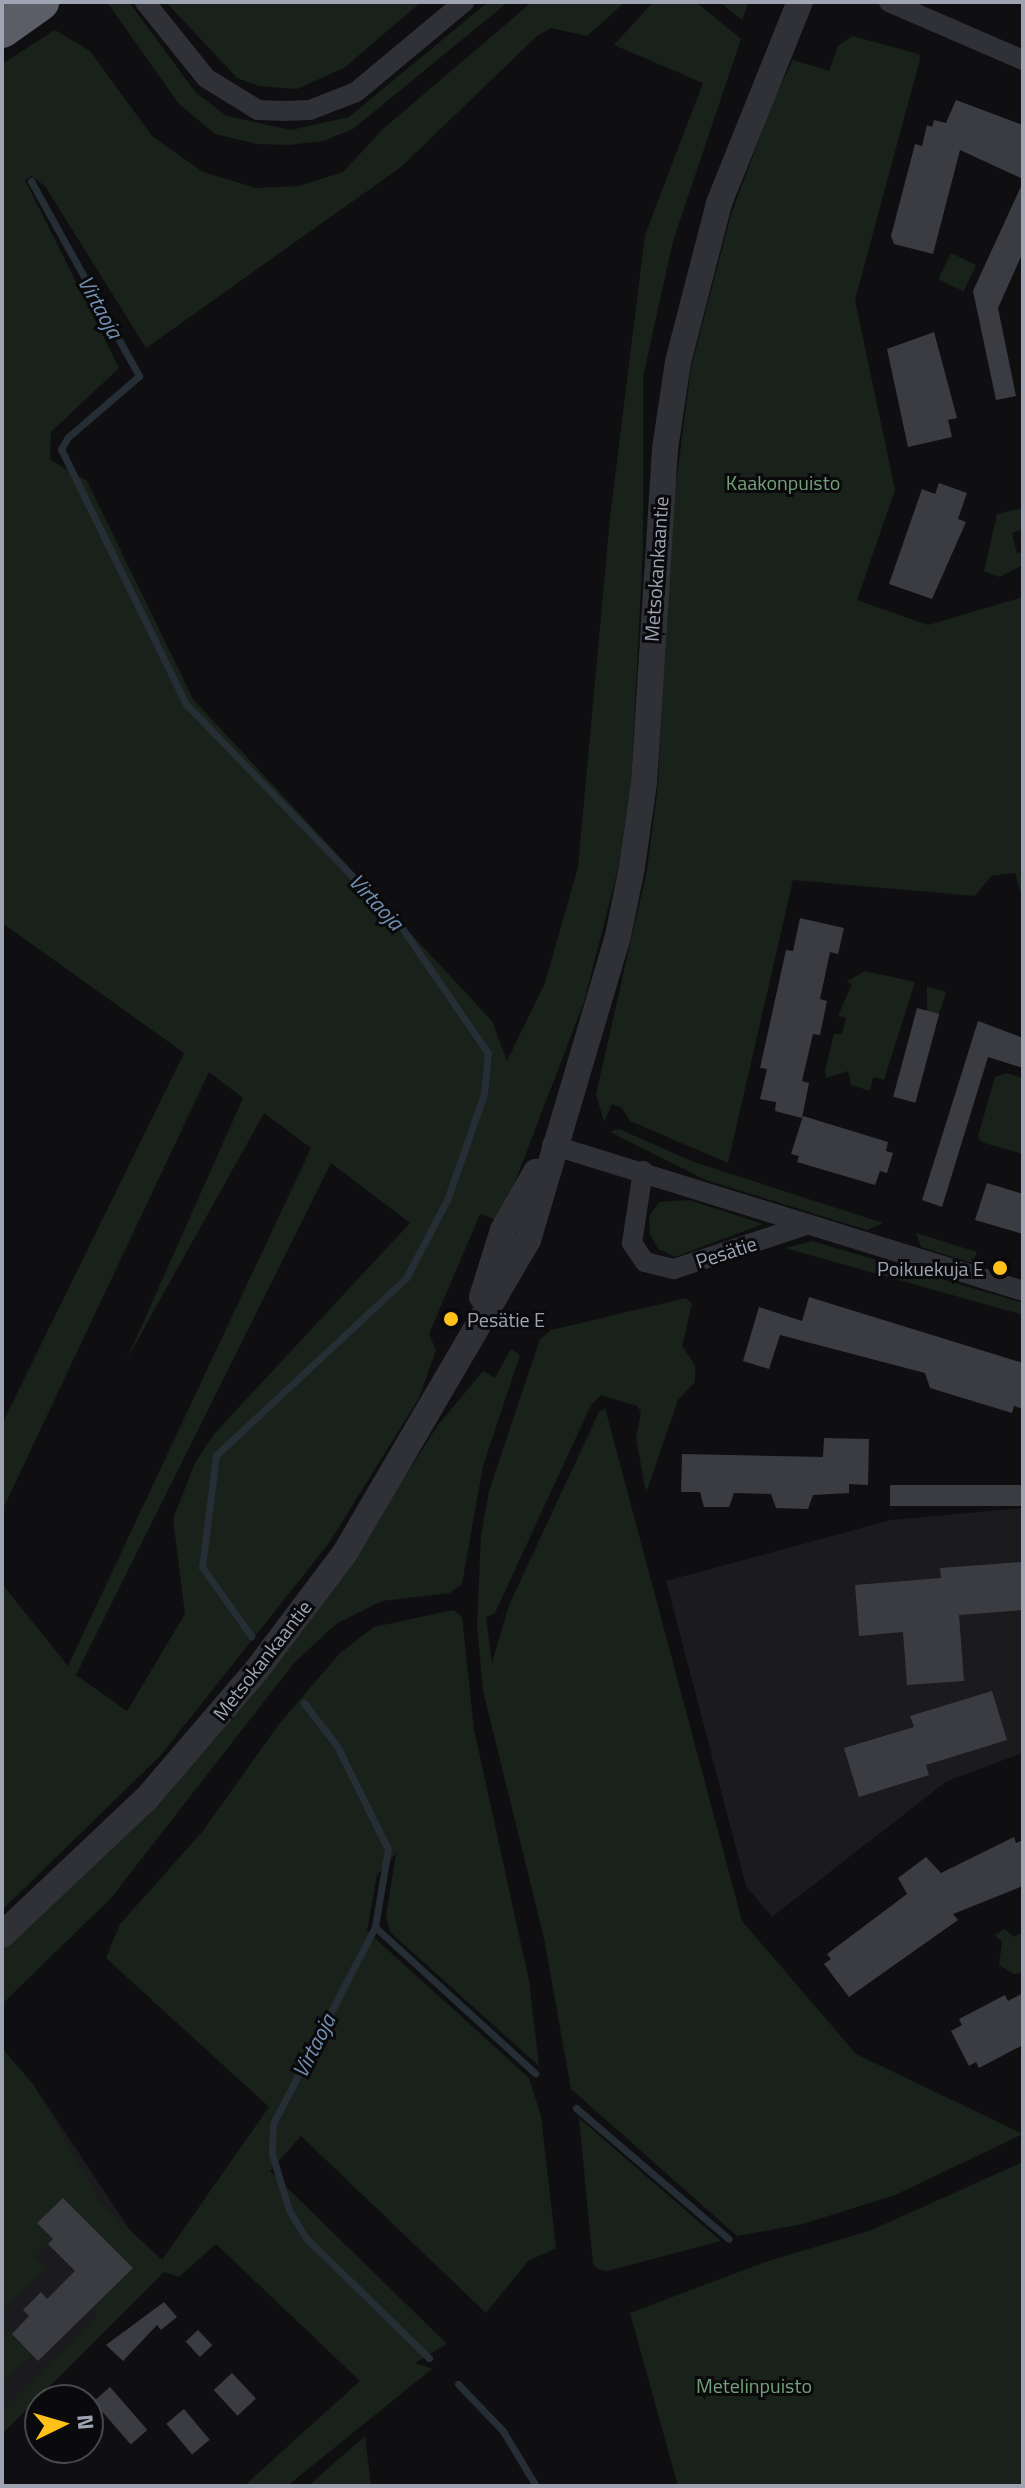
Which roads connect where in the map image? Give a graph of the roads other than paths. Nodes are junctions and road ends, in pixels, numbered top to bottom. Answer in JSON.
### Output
{"nodes":[{"id":1,"x":40,"y":2,"type":"edge"},
{"id":2,"x":145,"y":2,"type":"edge"},
{"id":3,"x":464,"y":2,"type":"edge"},
{"id":4,"x":800,"y":2,"type":"edge"},
{"id":5,"x":889,"y":2,"type":"edge"},
{"id":6,"x":2,"y":29,"type":"edge"},
{"id":7,"x":1023,"y":60,"type":"edge"},
{"id":8,"x":552,"y":1145,"type":"junction"},
{"id":9,"x":643,"y":1171,"type":"junction"},
{"id":10,"x":806,"y":1225,"type":"junction"},
{"id":11,"x":1023,"y":1291,"type":"edge"},
{"id":12,"x":2,"y":1935,"type":"edge"}],
"edges":[{"from":1,"to":6,"type":"highway"},
{"from":2,"to":3,"type":"street"},
{"from":4,"to":8,"type":"street","name":"Metsokankaantie"},
{"from":5,"to":7,"type":"street"},
{"from":8,"to":9,"type":"street","name":"Pesätie"},
{"from":8,"to":12,"type":"street","name":"Metsokankaantie"},
{"from":9,"to":10,"type":"street","name":"Pesätie"},
{"from":9,"to":10,"type":"street","name":"Pesätie"},
{"from":10,"to":11,"type":"street","name":"Pesätie"}]}
